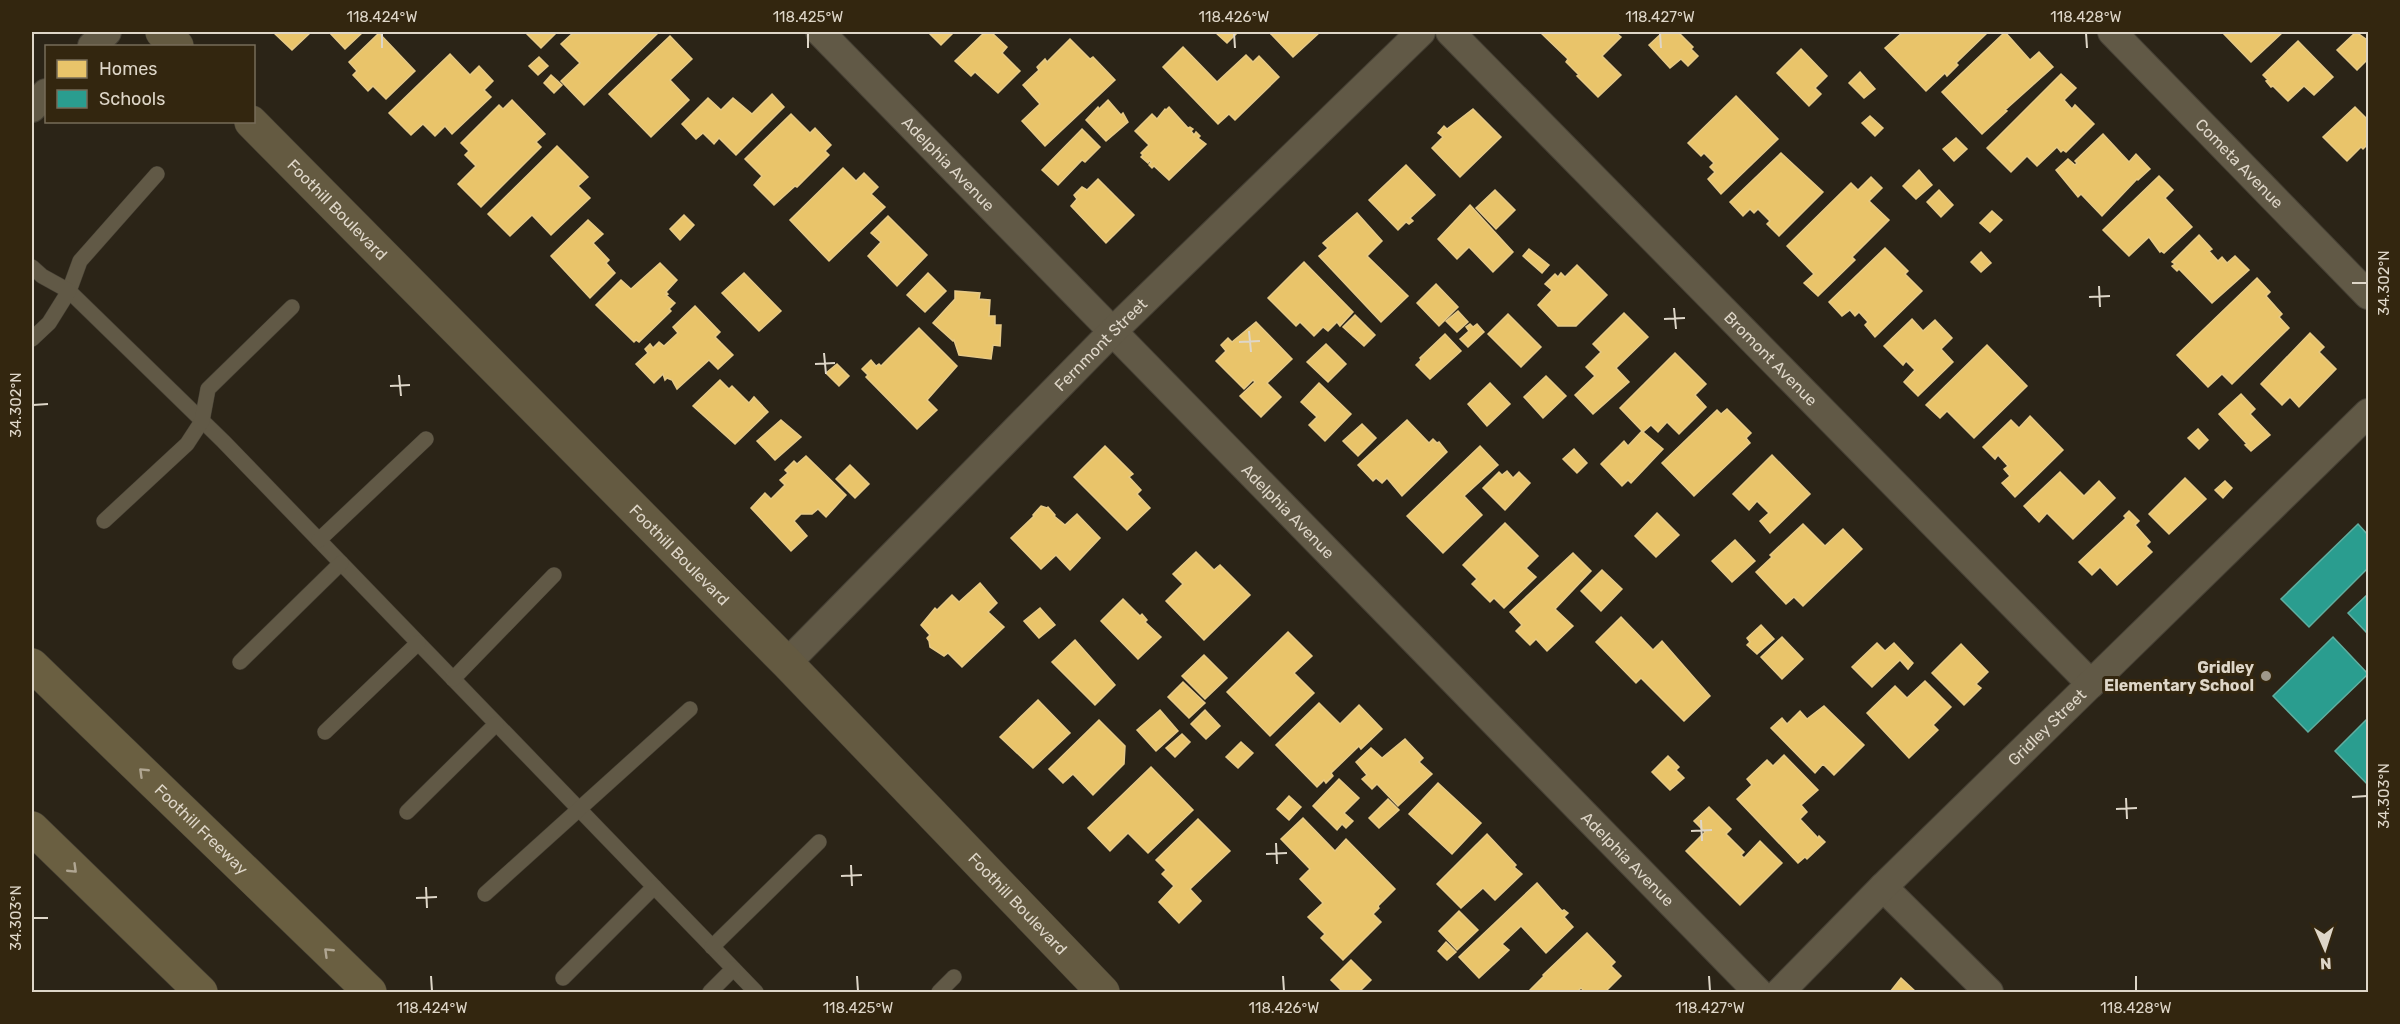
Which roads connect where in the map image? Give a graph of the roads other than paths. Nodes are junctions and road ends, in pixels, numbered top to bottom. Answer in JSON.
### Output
{"nodes":[{"id":1,"x":107,"y":32,"type":"edge"},
{"id":2,"x":162,"y":32,"type":"edge"},
{"id":3,"x":820,"y":32,"type":"edge"},
{"id":4,"x":1420,"y":32,"type":"edge"},
{"id":5,"x":1450,"y":32,"type":"edge"},
{"id":6,"x":2112,"y":32,"type":"edge"},
{"id":7,"x":93,"y":45,"type":"edge"},
{"id":8,"x":176,"y":45,"type":"edge"},
{"id":9,"x":45,"y":94,"type":"edge"},
{"id":10,"x":32,"y":108,"type":"edge"},
{"id":11,"x":252,"y":123,"type":"edge"},
{"id":12,"x":157,"y":174,"type":"dead end"},
{"id":13,"x":32,"y":267,"type":"edge"},
{"id":14,"x":69,"y":291,"type":"junction"},
{"id":15,"x":2368,"y":295,"type":"edge"},
{"id":16,"x":292,"y":307,"type":"dead end"},
{"id":17,"x":1113,"y":331,"type":"junction"},
{"id":18,"x":32,"y":339,"type":"edge"},
{"id":19,"x":2368,"y":413,"type":"edge"},
{"id":20,"x":202,"y":421,"type":"junction"},
{"id":21,"x":426,"y":439,"type":"dead end"},
{"id":22,"x":104,"y":521,"type":"dead end"},
{"id":23,"x":319,"y":540,"type":"junction"},
{"id":24,"x":341,"y":563,"type":"junction"},
{"id":25,"x":554,"y":575,"type":"dead end"},
{"id":26,"x":418,"y":643,"type":"junction"},
{"id":27,"x":240,"y":662,"type":"dead end"},
{"id":28,"x":787,"y":663,"type":"junction"},
{"id":29,"x":32,"y":665,"type":"edge"},
{"id":30,"x":453,"y":679,"type":"junction"},
{"id":31,"x":2091,"y":684,"type":"junction"},
{"id":32,"x":690,"y":709,"type":"dead end"},
{"id":33,"x":496,"y":724,"type":"junction"},
{"id":34,"x":325,"y":732,"type":"dead end"},
{"id":35,"x":580,"y":810,"type":"junction"},
{"id":36,"x":406,"y":812,"type":"dead end"},
{"id":37,"x":32,"y":828,"type":"edge"},
{"id":38,"x":819,"y":842,"type":"dead end"},
{"id":39,"x":654,"y":887,"type":"junction"},
{"id":40,"x":1883,"y":887,"type":"junction"},
{"id":41,"x":485,"y":894,"type":"dead end"},
{"id":42,"x":711,"y":946,"type":"junction"},
{"id":43,"x":733,"y":969,"type":"junction"},
{"id":44,"x":954,"y":977,"type":"dead end"},
{"id":45,"x":563,"y":978,"type":"dead end"},
{"id":46,"x":201,"y":993,"type":"edge"},
{"id":47,"x":370,"y":993,"type":"edge"},
{"id":48,"x":710,"y":993,"type":"edge"},
{"id":49,"x":756,"y":993,"type":"edge"},
{"id":50,"x":939,"y":993,"type":"edge"},
{"id":51,"x":1103,"y":993,"type":"edge"},
{"id":52,"x":1758,"y":993,"type":"edge"},
{"id":53,"x":1780,"y":993,"type":"edge"},
{"id":54,"x":1989,"y":993,"type":"edge"}],
"edges":[{"from":1,"to":7,"type":"street"},
{"from":2,"to":8,"type":"main road"},
{"from":3,"to":17,"type":"street","name":"Adelphia Avenue"},
{"from":4,"to":17,"type":"street","name":"Fernmont Street"},
{"from":5,"to":31,"type":"street","name":"Bromont Avenue"},
{"from":6,"to":15,"type":"street","name":"Cometa Avenue"},
{"from":9,"to":10,"type":"street"},
{"from":11,"to":28,"type":"main road","name":"Foothill Boulevard"},
{"from":12,"to":14,"type":"lane"},
{"from":13,"to":14,"type":"lane"},
{"from":14,"to":18,"type":"lane"},
{"from":14,"to":20,"type":"lane"},
{"from":16,"to":20,"type":"lane"},
{"from":17,"to":28,"type":"street","name":"Fernmont Street"},
{"from":17,"to":52,"type":"street","name":"Adelphia Avenue"},
{"from":19,"to":31,"type":"street","name":"Gridley Street"},
{"from":20,"to":22,"type":"lane"},
{"from":20,"to":23,"type":"lane"},
{"from":21,"to":23,"type":"lane"},
{"from":23,"to":24,"type":"lane"},
{"from":24,"to":26,"type":"lane"},
{"from":24,"to":27,"type":"lane"},
{"from":25,"to":30,"type":"lane"},
{"from":26,"to":30,"type":"lane"},
{"from":26,"to":34,"type":"lane"},
{"from":28,"to":51,"type":"main road","name":"Foothill Boulevard"},
{"from":47,"to":29,"type":"highway","name":"Foothill Freeway","one_way":true},
{"from":30,"to":33,"type":"lane"},
{"from":31,"to":40,"type":"street","name":"Gridley Street"},
{"from":32,"to":35,"type":"lane"},
{"from":33,"to":35,"type":"lane"},
{"from":33,"to":36,"type":"lane"},
{"from":35,"to":39,"type":"lane"},
{"from":35,"to":41,"type":"lane"},
{"from":37,"to":46,"type":"highway","one_way":true},
{"from":38,"to":42,"type":"lane"},
{"from":39,"to":42,"type":"lane"},
{"from":39,"to":45,"type":"lane"},
{"from":40,"to":53,"type":"street","name":"Gridley Street"},
{"from":40,"to":54,"type":"street"},
{"from":42,"to":43,"type":"lane"},
{"from":43,"to":48,"type":"lane"},
{"from":43,"to":49,"type":"lane"},
{"from":44,"to":50,"type":"lane"}]}
